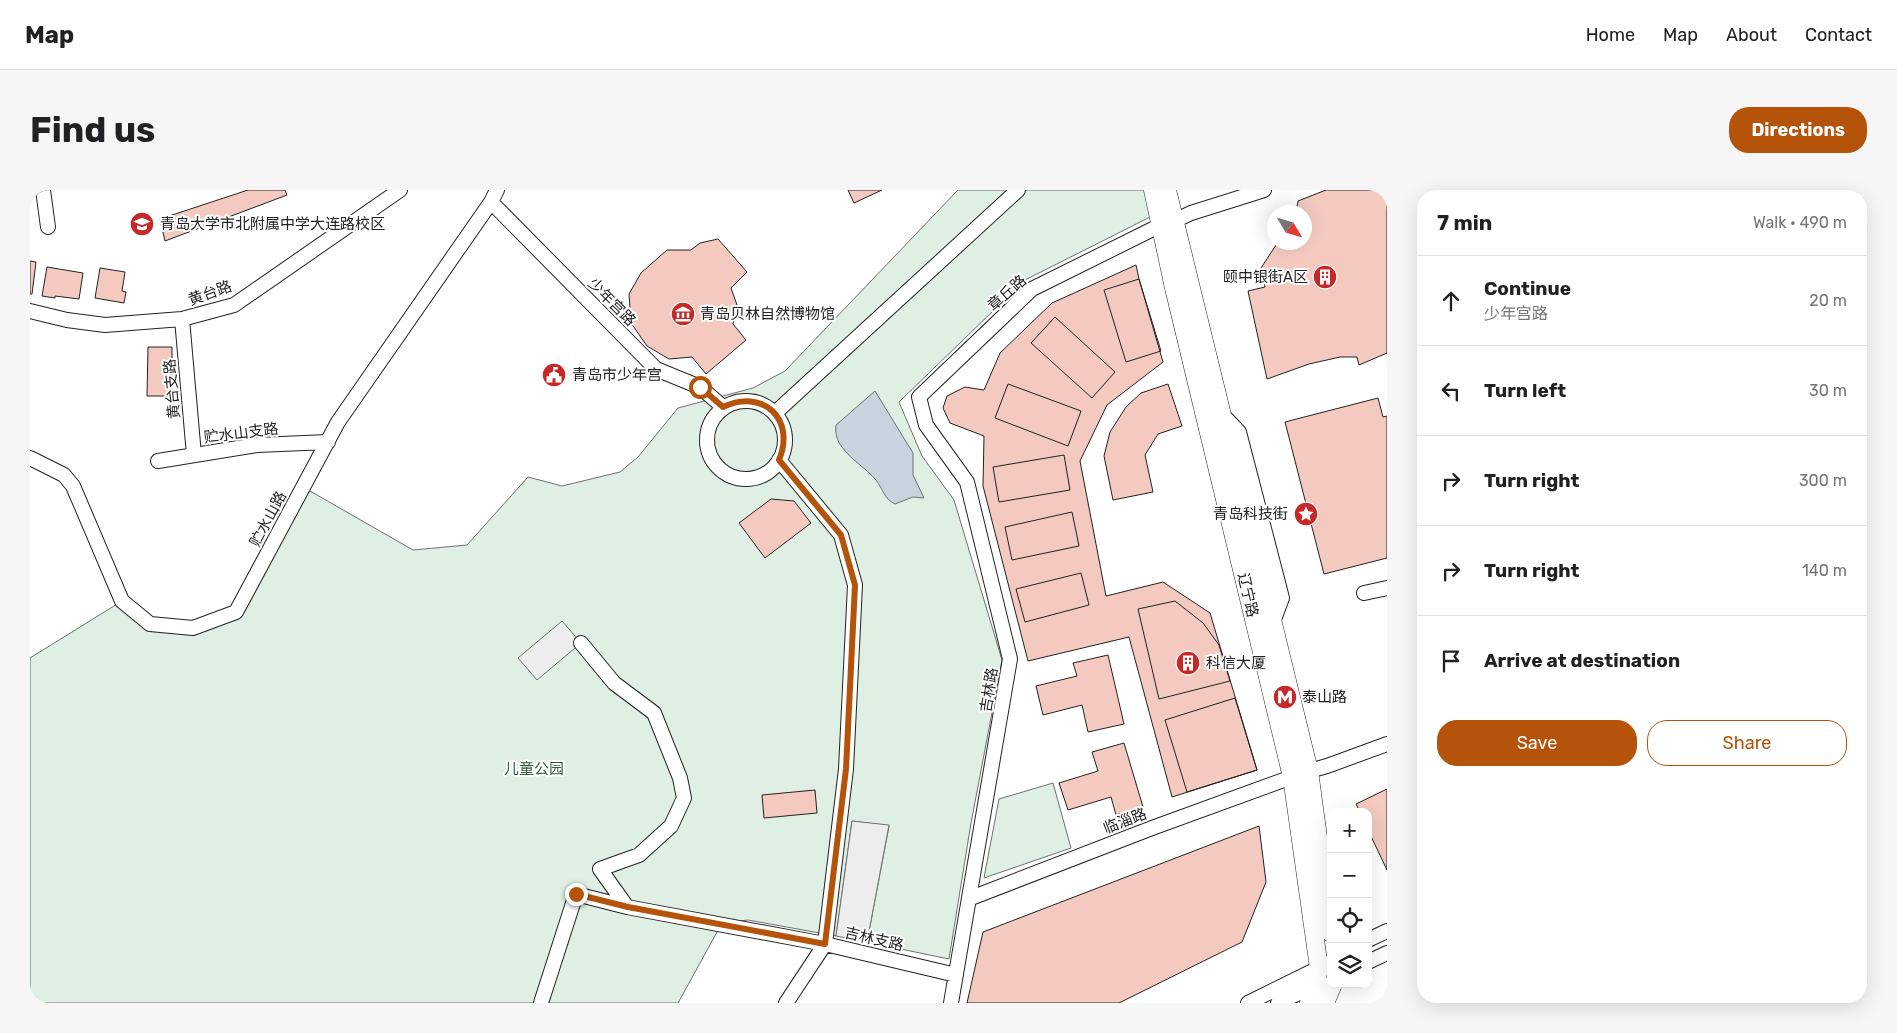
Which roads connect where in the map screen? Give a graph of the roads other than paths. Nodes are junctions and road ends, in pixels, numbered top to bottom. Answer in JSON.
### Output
{"nodes":[{"id":1,"x":43,"y":190,"type":"edge"},
{"id":2,"x":400,"y":190,"type":"edge"},
{"id":3,"x":1018,"y":190,"type":"edge"},
{"id":4,"x":1152,"y":190,"type":"edge"},
{"id":5,"x":1167,"y":190,"type":"edge"},
{"id":6,"x":1264,"y":190,"type":"edge"},
{"id":7,"x":494,"y":196,"type":"edge"},
{"id":8,"x":1167,"y":223,"type":"junction"},
{"id":9,"x":48,"y":227,"type":"dead end"},
{"id":10,"x":30,"y":311,"type":"edge"},
{"id":11,"x":182,"y":320,"type":"junction"},
{"id":12,"x":919,"y":397,"type":"joint"},
{"id":13,"x":723,"y":407,"type":"junction"},
{"id":14,"x":775,"y":413,"type":"junction"},
{"id":15,"x":328,"y":442,"type":"junction"},
{"id":16,"x":194,"y":455,"type":"junction"},
{"id":17,"x":30,"y":458,"type":"edge"},
{"id":18,"x":779,"y":460,"type":"junction"},
{"id":19,"x":158,"y":461,"type":"dead end"},
{"id":20,"x":1387,"y":588,"type":"edge"},
{"id":21,"x":1364,"y":593,"type":"dead end"},
{"id":22,"x":581,"y":643,"type":"dead end"},
{"id":23,"x":1387,"y":744,"type":"edge"},
{"id":24,"x":1309,"y":771,"type":"junction"},
{"id":25,"x":1292,"y":777,"type":"junction"},
{"id":26,"x":970,"y":898,"type":"junction"},
{"id":27,"x":1327,"y":904,"type":"edge"},
{"id":28,"x":628,"y":907,"type":"junction"},
{"id":29,"x":1387,"y":931,"type":"edge"},
{"id":30,"x":1372,"y":938,"type":"edge"},
{"id":31,"x":825,"y":944,"type":"junction"},
{"id":32,"x":1387,"y":953,"type":"edge"},
{"id":33,"x":1372,"y":960,"type":"edge"},
{"id":34,"x":956,"y":975,"type":"junction"},
{"id":35,"x":1326,"y":976,"type":"edge"},
{"id":36,"x":541,"y":1003,"type":"edge"},
{"id":37,"x":786,"y":1003,"type":"edge"},
{"id":38,"x":951,"y":1003,"type":"edge"},
{"id":39,"x":1248,"y":1003,"type":"edge"},
{"id":40,"x":1278,"y":1003,"type":"edge"},
{"id":41,"x":1309,"y":1003,"type":"edge"},
{"id":42,"x":1320,"y":1003,"type":"edge"},
{"id":43,"x":1326,"y":1003,"type":"edge"}],
"edges":[{"from":1,"to":9,"type":"street"},
{"from":2,"to":11,"type":"street","name":"黄台路"},
{"from":3,"to":14,"type":"street"},
{"from":4,"to":8,"type":"main road","name":"辽宁路"},
{"from":5,"to":8,"type":"main road","name":"辽宁路"},
{"from":6,"to":8,"type":"street","name":"章丘路"},
{"from":7,"to":13,"type":"street","name":"少年宫路"},
{"from":7,"to":15,"type":"street","name":"贮水山路"},
{"from":8,"to":12,"type":"street","name":"章丘路"},
{"from":8,"to":24,"type":"main road","name":"辽宁路"},
{"from":8,"to":25,"type":"main road","name":"辽宁路"},
{"from":10,"to":11,"type":"street","name":"黄台路"},
{"from":11,"to":16,"type":"street","name":"黄台支路"},
{"from":12,"to":26,"type":"street","name":"吉林路"},
{"from":13,"to":14,"type":"street"},
{"from":13,"to":18,"type":"street"},
{"from":14,"to":18,"type":"street"},
{"from":15,"to":16,"type":"street","name":"贮水山支路"},
{"from":15,"to":17,"type":"street","name":"贮水山路"},
{"from":16,"to":19,"type":"street","name":"贮水山支路"},
{"from":18,"to":31,"type":"street"},
{"from":20,"to":21,"type":"street"},
{"from":22,"to":28,"type":"street"},
{"from":23,"to":24,"type":"street"},
{"from":24,"to":27,"type":"main road","name":"辽宁路"},
{"from":25,"to":26,"type":"street","name":"临淄路"},
{"from":25,"to":35,"type":"main road","name":"辽宁路"},
{"from":26,"to":34,"type":"street","name":"吉林路"},
{"from":28,"to":31,"type":"street"},
{"from":28,"to":36,"type":"street"},
{"from":29,"to":30,"type":"street"},
{"from":31,"to":34,"type":"street","name":"吉林支路"},
{"from":31,"to":37,"type":"street","name":"吉林支路"},
{"from":32,"to":33,"type":"street"},
{"from":34,"to":38,"type":"street","name":"吉林路"},
{"from":35,"to":39,"type":"street"},
{"from":35,"to":40,"type":"street"},
{"from":35,"to":41,"type":"main road","name":"辽宁路"},
{"from":35,"to":42,"type":"street"},
{"from":35,"to":43,"type":"main road","name":"辽宁路"}]}
